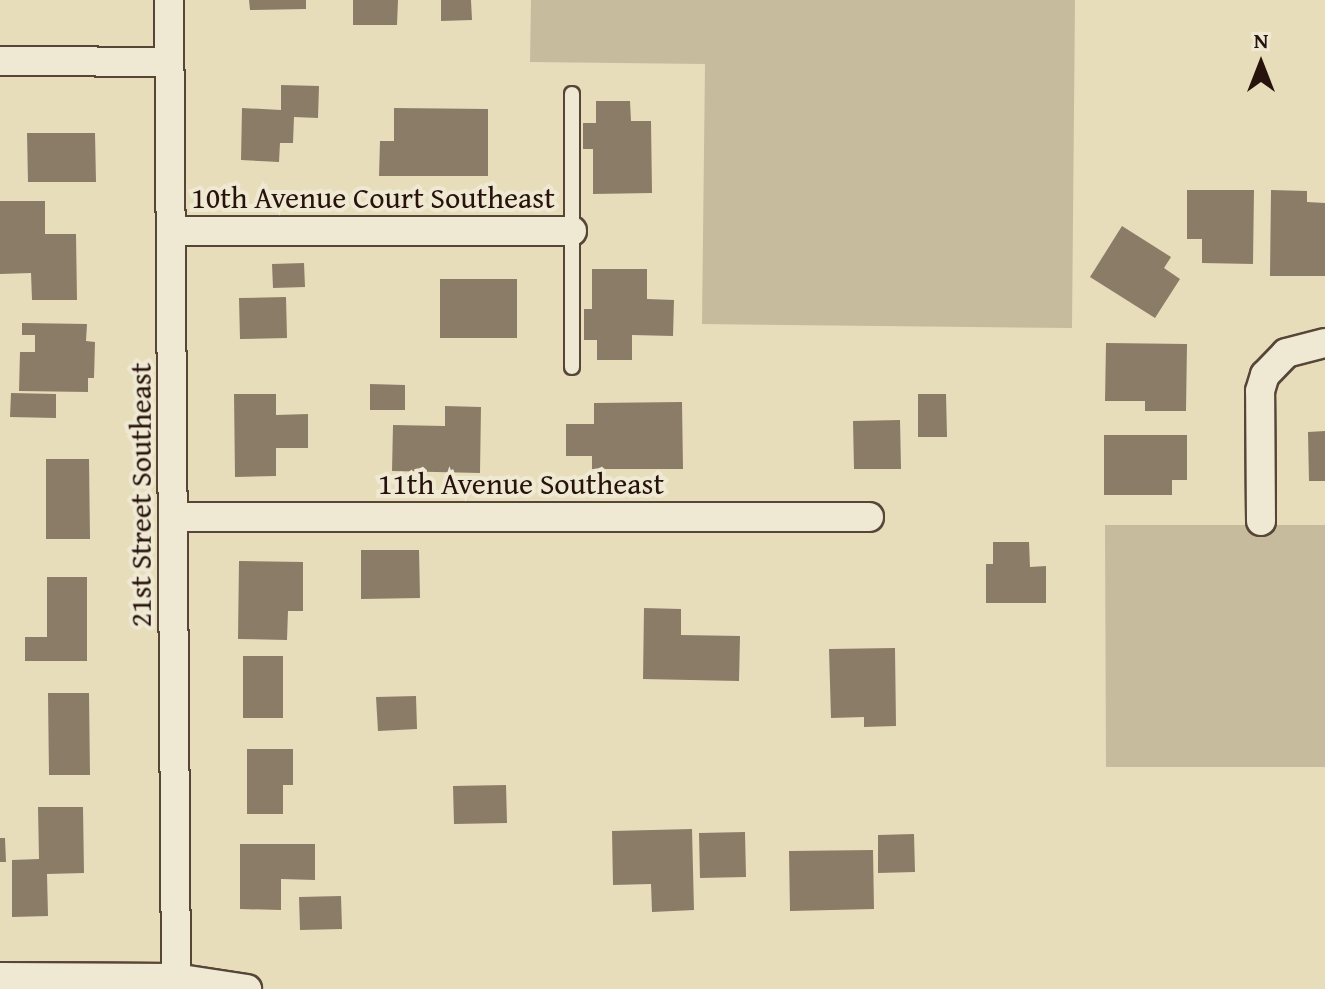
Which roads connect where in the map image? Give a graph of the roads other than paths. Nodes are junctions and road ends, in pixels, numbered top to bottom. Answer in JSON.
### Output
{"nodes":[{"id":1,"x":169,"y":0,"type":"edge"},
{"id":2,"x":0,"y":61,"type":"edge"},
{"id":3,"x":169,"y":62,"type":"junction"},
{"id":4,"x":572,"y":94,"type":"dead end"},
{"id":5,"x":173,"y":231,"type":"junction"},
{"id":6,"x":572,"y":231,"type":"junction"},
{"id":7,"x":1315,"y":344,"type":"edge"},
{"id":8,"x":572,"y":367,"type":"dead end"},
{"id":9,"x":174,"y":517,"type":"junction"},
{"id":10,"x":869,"y":517,"type":"dead end"},
{"id":11,"x":1261,"y":521,"type":"dead end"},
{"id":12,"x":0,"y":977,"type":"edge"},
{"id":13,"x":176,"y":984,"type":"edge"},
{"id":14,"x":247,"y":989,"type":"edge"}],
"edges":[{"from":1,"to":3,"type":"street","name":"21st Street Southeast"},
{"from":2,"to":3,"type":"street"},
{"from":3,"to":5,"type":"street","name":"21st Street Southeast"},
{"from":4,"to":6,"type":"lane"},
{"from":5,"to":6,"type":"street","name":"10th Avenue Court Southeast"},
{"from":5,"to":9,"type":"street","name":"21st Street Southeast"},
{"from":6,"to":8,"type":"lane"},
{"from":7,"to":11,"type":"street"},
{"from":9,"to":10,"type":"street","name":"11th Avenue Southeast"},
{"from":9,"to":13,"type":"street","name":"21st Street Southeast"},
{"from":12,"to":13,"type":"street"},
{"from":13,"to":14,"type":"street"}]}
